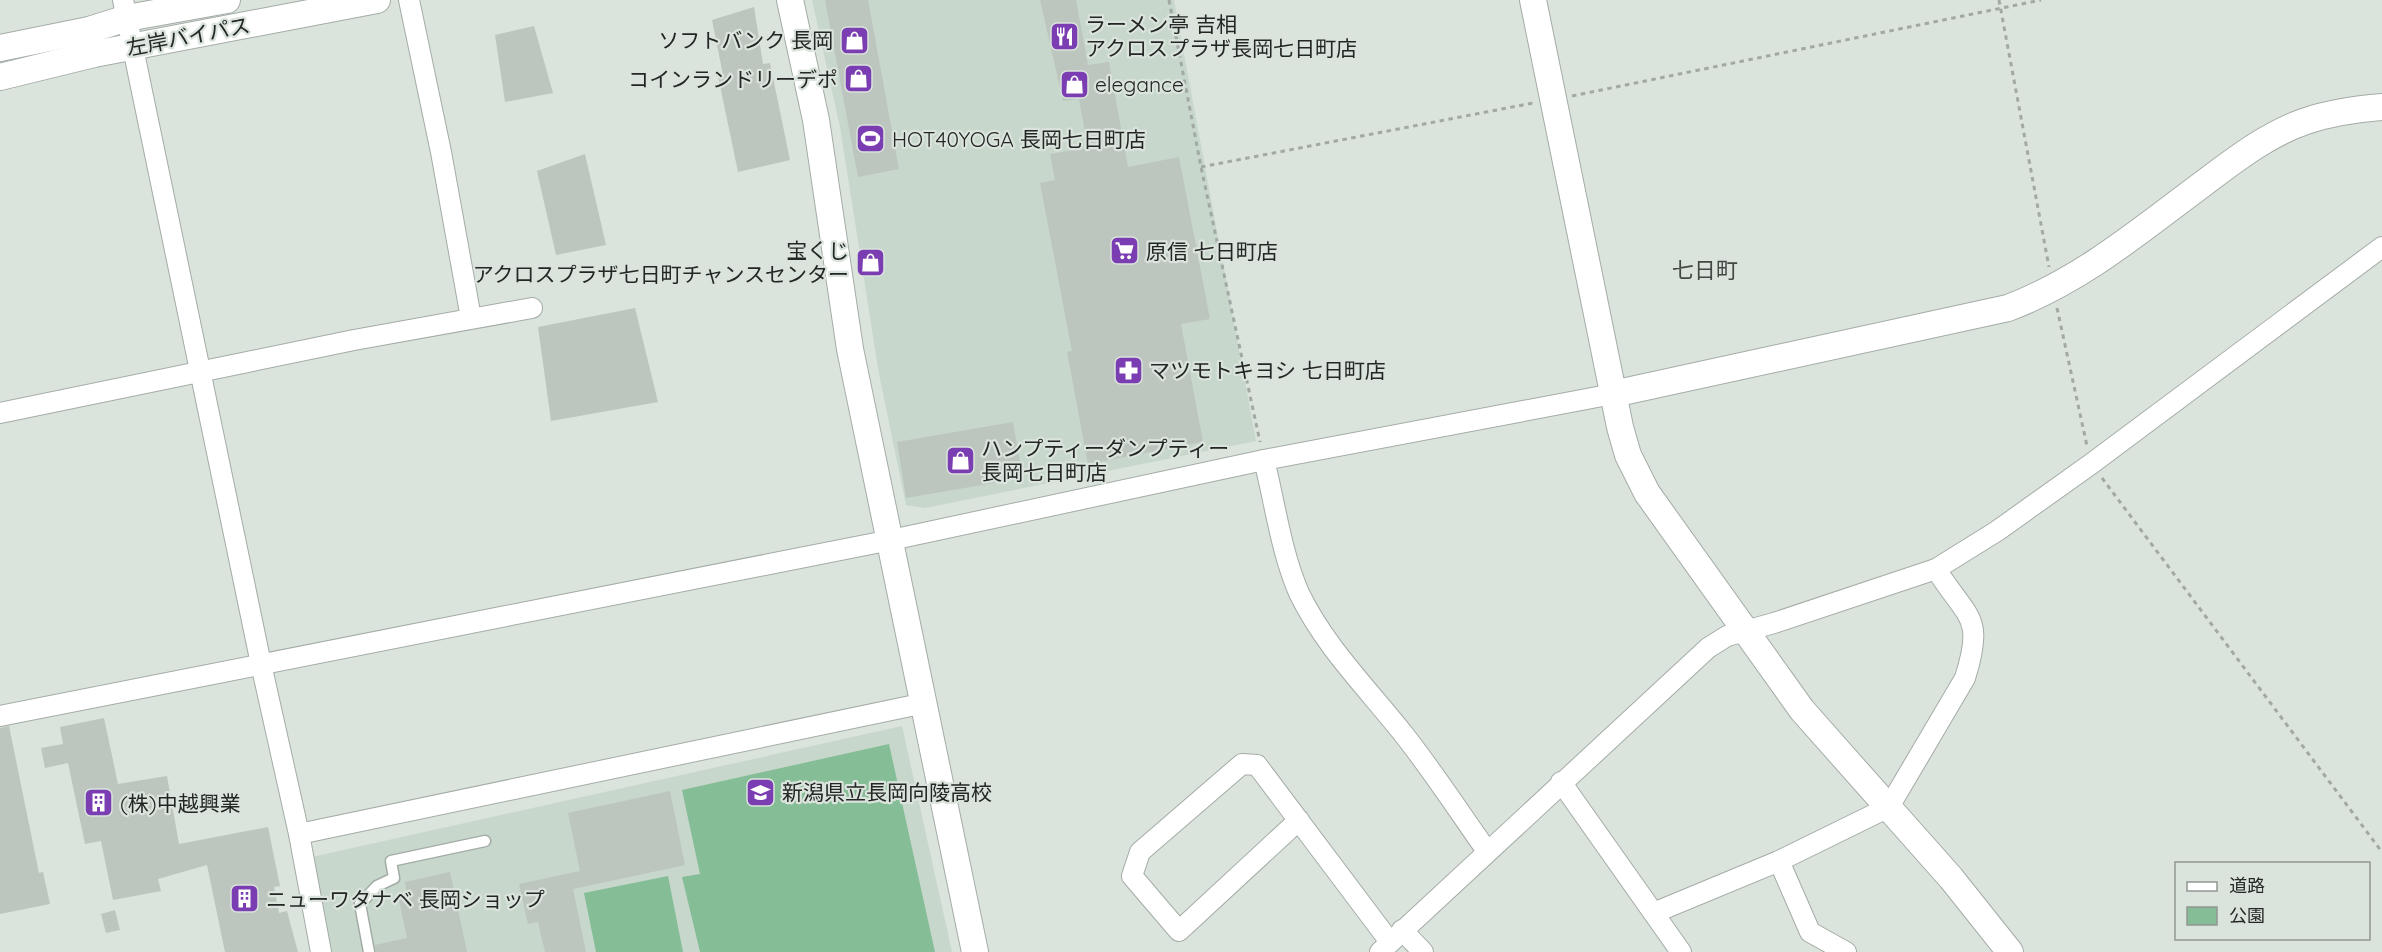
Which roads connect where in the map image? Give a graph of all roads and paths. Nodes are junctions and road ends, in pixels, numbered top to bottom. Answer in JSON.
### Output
{"nodes":[{"id":1,"x":227,"y":0,"type":"edge"},
{"id":2,"x":377,"y":0,"type":"edge"},
{"id":3,"x":409,"y":0,"type":"edge"},
{"id":4,"x":790,"y":0,"type":"edge"},
{"id":5,"x":1169,"y":0,"type":"edge"},
{"id":6,"x":1533,"y":0,"type":"edge"},
{"id":7,"x":2041,"y":0,"type":"edge"},
{"id":8,"x":125,"y":9,"type":"edge"},
{"id":9,"x":132,"y":46,"type":"junction"},
{"id":10,"x":0,"y":48,"type":"edge"},
{"id":11,"x":0,"y":77,"type":"edge"},
{"id":12,"x":1553,"y":100,"type":"junction"},
{"id":13,"x":2382,"y":107,"type":"edge"},
{"id":14,"x":1201,"y":167,"type":"junction"},
{"id":15,"x":2382,"y":247,"type":"edge"},
{"id":16,"x":532,"y":308,"type":"dead end"},
{"id":17,"x":471,"y":318,"type":"junction"},
{"id":18,"x":201,"y":371,"type":"junction"},
{"id":19,"x":1613,"y":394,"type":"junction"},
{"id":20,"x":0,"y":413,"type":"edge"},
{"id":21,"x":1264,"y":460,"type":"junction"},
{"id":22,"x":891,"y":540,"type":"junction"},
{"id":23,"x":1936,"y":569,"type":"junction"},
{"id":24,"x":1743,"y":630,"type":"junction"},
{"id":25,"x":261,"y":664,"type":"junction"},
{"id":26,"x":925,"y":703,"type":"junction"},
{"id":27,"x":0,"y":716,"type":"edge"},
{"id":28,"x":1561,"y":782,"type":"junction"},
{"id":29,"x":1889,"y":807,"type":"junction"},
{"id":30,"x":1299,"y":820,"type":"junction"},
{"id":31,"x":299,"y":834,"type":"junction"},
{"id":32,"x":485,"y":841,"type":"dead end"},
{"id":33,"x":1487,"y":851,"type":"junction"},
{"id":34,"x":1779,"y":861,"type":"junction"},
{"id":35,"x":1656,"y":912,"type":"junction"},
{"id":36,"x":1390,"y":942,"type":"edge"},
{"id":37,"x":2008,"y":951,"type":"edge"},
{"id":38,"x":321,"y":952,"type":"edge"},
{"id":39,"x":369,"y":952,"type":"edge"},
{"id":40,"x":975,"y":952,"type":"edge"},
{"id":41,"x":1423,"y":952,"type":"edge"},
{"id":42,"x":1681,"y":952,"type":"edge"},
{"id":43,"x":1846,"y":952,"type":"edge"}],
"edges":[{"from":1,"to":8,"type":"street","name":"左岸バイパス"},
{"from":2,"to":9,"type":"street","name":"左岸バイパス"},
{"from":3,"to":17,"type":"street"},
{"from":4,"to":22,"type":"street"},
{"from":5,"to":14,"type":"path"},
{"from":6,"to":12,"type":"street"},
{"from":7,"to":12,"type":"path"},
{"from":8,"to":9,"type":"street"},
{"from":8,"to":10,"type":"street","name":"左岸バイパス"},
{"from":9,"to":11,"type":"street","name":"左岸バイパス"},
{"from":9,"to":18,"type":"street"},
{"from":12,"to":14,"type":"path"},
{"from":12,"to":19,"type":"street"},
{"from":13,"to":19,"type":"street"},
{"from":14,"to":21,"type":"path"},
{"from":15,"to":23,"type":"street"},
{"from":16,"to":17,"type":"street"},
{"from":17,"to":18,"type":"street"},
{"from":18,"to":20,"type":"street"},
{"from":18,"to":25,"type":"street"},
{"from":19,"to":21,"type":"street"},
{"from":19,"to":24,"type":"street"},
{"from":21,"to":22,"type":"street"},
{"from":21,"to":33,"type":"street"},
{"from":22,"to":25,"type":"street"},
{"from":22,"to":26,"type":"street"},
{"from":23,"to":24,"type":"street"},
{"from":23,"to":29,"type":"street"},
{"from":24,"to":28,"type":"street"},
{"from":24,"to":29,"type":"street"},
{"from":25,"to":27,"type":"street"},
{"from":25,"to":31,"type":"street"},
{"from":26,"to":31,"type":"street"},
{"from":26,"to":40,"type":"street"},
{"from":28,"to":33,"type":"street"},
{"from":28,"to":35,"type":"street"},
{"from":29,"to":34,"type":"street"},
{"from":29,"to":37,"type":"street"},
{"from":30,"to":30,"type":"street"},
{"from":30,"to":36,"type":"street"},
{"from":31,"to":38,"type":"street"},
{"from":32,"to":39,"type":"lane"},
{"from":33,"to":36,"type":"street"},
{"from":34,"to":35,"type":"street"},
{"from":34,"to":43,"type":"street"},
{"from":35,"to":42,"type":"street"},
{"from":36,"to":41,"type":"street"}]}
